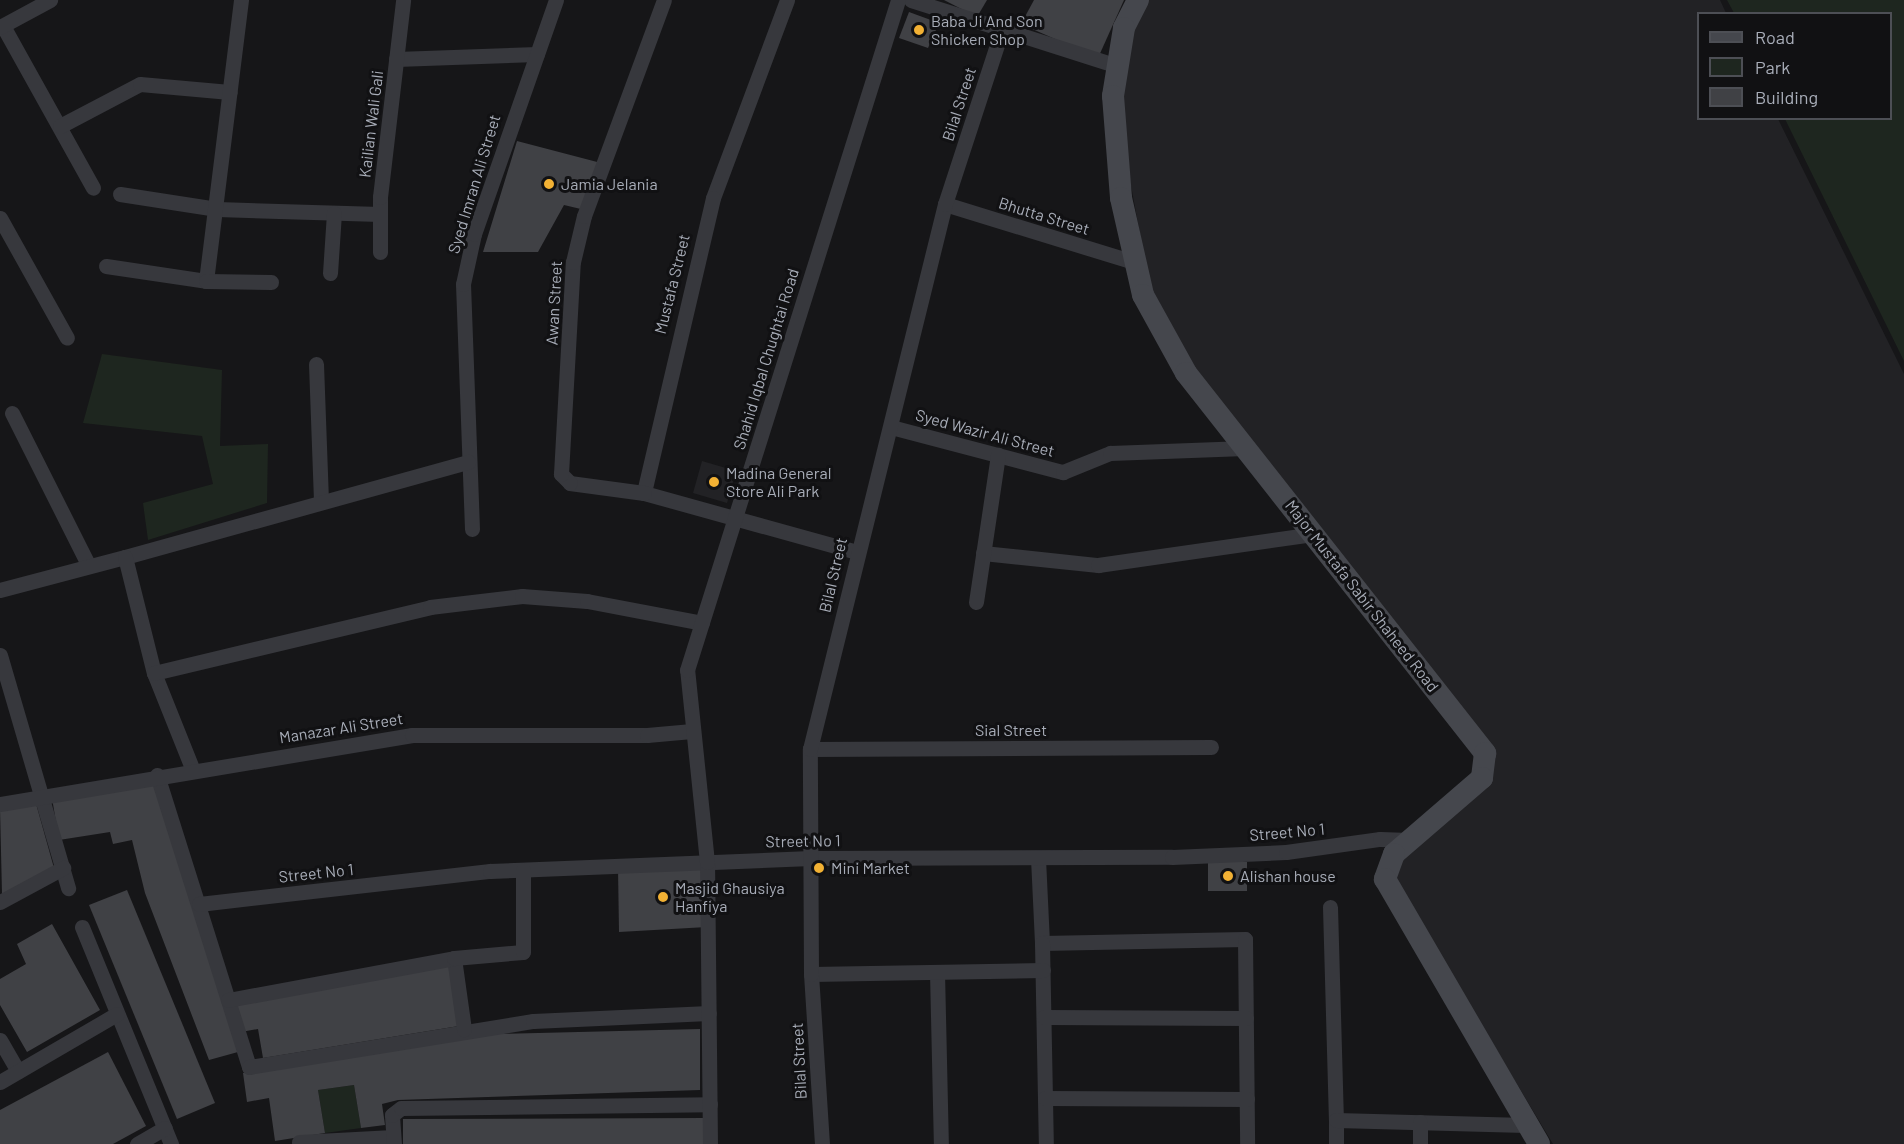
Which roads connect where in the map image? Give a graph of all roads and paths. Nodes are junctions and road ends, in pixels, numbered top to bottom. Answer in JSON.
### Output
{"nodes":[{"id":1,"x":50,"y":0,"type":"edge"},
{"id":2,"x":241,"y":0,"type":"edge"},
{"id":3,"x":403,"y":0,"type":"edge"},
{"id":4,"x":556,"y":0,"type":"edge"},
{"id":5,"x":664,"y":0,"type":"edge"},
{"id":6,"x":787,"y":0,"type":"edge"},
{"id":7,"x":898,"y":0,"type":"edge"},
{"id":8,"x":911,"y":0,"type":"edge"},
{"id":9,"x":1138,"y":0,"type":"edge"},
{"id":10,"x":2,"y":27,"type":"edge"},
{"id":11,"x":1002,"y":30,"type":"junction"},
{"id":12,"x":537,"y":54,"type":"junction"},
{"id":13,"x":396,"y":59,"type":"junction"},
{"id":14,"x":1115,"y":64,"type":"junction"},
{"id":15,"x":230,"y":92,"type":"junction"},
{"id":16,"x":60,"y":126,"type":"junction"},
{"id":17,"x":93,"y":189,"type":"dead end"},
{"id":18,"x":120,"y":194,"type":"dead end"},
{"id":19,"x":945,"y":204,"type":"junction"},
{"id":20,"x":217,"y":209,"type":"junction"},
{"id":21,"x":334,"y":213,"type":"junction"},
{"id":22,"x":380,"y":214,"type":"junction"},
{"id":23,"x":0,"y":218,"type":"edge"},
{"id":24,"x":380,"y":252,"type":"dead end"},
{"id":25,"x":1133,"y":262,"type":"junction"},
{"id":26,"x":106,"y":266,"type":"dead end"},
{"id":27,"x":330,"y":273,"type":"dead end"},
{"id":28,"x":206,"y":281,"type":"junction"},
{"id":29,"x":271,"y":282,"type":"dead end"},
{"id":30,"x":67,"y":338,"type":"dead end"},
{"id":31,"x":316,"y":364,"type":"dead end"},
{"id":32,"x":12,"y":413,"type":"dead end"},
{"id":33,"x":891,"y":427,"type":"junction"},
{"id":34,"x":1245,"y":448,"type":"junction"},
{"id":35,"x":998,"y":455,"type":"junction"},
{"id":36,"x":468,"y":462,"type":"junction"},
{"id":37,"x":644,"y":493,"type":"junction"},
{"id":38,"x":321,"y":499,"type":"junction"},
{"id":39,"x":736,"y":515,"type":"junction"},
{"id":40,"x":472,"y":529,"type":"dead end"},
{"id":41,"x":1313,"y":534,"type":"junction"},
{"id":42,"x":857,"y":552,"type":"junction"},
{"id":43,"x":983,"y":553,"type":"junction"},
{"id":44,"x":124,"y":557,"type":"junction"},
{"id":45,"x":89,"y":566,"type":"junction"},
{"id":46,"x":0,"y":590,"type":"edge"},
{"id":47,"x":976,"y":602,"type":"dead end"},
{"id":48,"x":702,"y":623,"type":"junction"},
{"id":49,"x":0,"y":655,"type":"edge"},
{"id":50,"x":154,"y":673,"type":"junction"},
{"id":51,"x":692,"y":730,"type":"junction"},
{"id":52,"x":1211,"y":747,"type":"dead end"},
{"id":53,"x":810,"y":749,"type":"junction"},
{"id":54,"x":192,"y":768,"type":"junction"},
{"id":55,"x":157,"y":775,"type":"junction"},
{"id":56,"x":44,"y":796,"type":"junction"},
{"id":57,"x":0,"y":804,"type":"edge"},
{"id":58,"x":1409,"y":840,"type":"junction"},
{"id":59,"x":811,"y":858,"type":"junction"},
{"id":60,"x":1038,"y":858,"type":"junction"},
{"id":61,"x":707,"y":862,"type":"junction"},
{"id":62,"x":63,"y":868,"type":"junction"},
{"id":63,"x":524,"y":870,"type":"junction"},
{"id":64,"x":68,"y":888,"type":"dead end"},
{"id":65,"x":0,"y":902,"type":"edge"},
{"id":66,"x":198,"y":904,"type":"junction"},
{"id":67,"x":1330,"y":908,"type":"dead end"},
{"id":68,"x":82,"y":927,"type":"dead end"},
{"id":69,"x":1042,"y":944,"type":"junction"},
{"id":70,"x":454,"y":958,"type":"junction"},
{"id":71,"x":1043,"y":970,"type":"junction"},
{"id":72,"x":937,"y":972,"type":"junction"},
{"id":73,"x":811,"y":974,"type":"junction"},
{"id":74,"x":228,"y":1000,"type":"junction"},
{"id":75,"x":709,"y":1013,"type":"junction"},
{"id":76,"x":117,"y":1014,"type":"junction"},
{"id":77,"x":1044,"y":1017,"type":"junction"},
{"id":78,"x":1246,"y":1018,"type":"junction"},
{"id":79,"x":464,"y":1029,"type":"junction"},
{"id":80,"x":0,"y":1040,"type":"edge"},
{"id":81,"x":18,"y":1071,"type":"junction"},
{"id":82,"x":0,"y":1082,"type":"edge"},
{"id":83,"x":1045,"y":1098,"type":"junction"},
{"id":84,"x":1247,"y":1099,"type":"junction"},
{"id":85,"x":710,"y":1104,"type":"junction"},
{"id":86,"x":1336,"y":1120,"type":"junction"},
{"id":87,"x":1420,"y":1122,"type":"junction"},
{"id":88,"x":1527,"y":1125,"type":"junction"},
{"id":89,"x":165,"y":1128,"type":"junction"},
{"id":90,"x":394,"y":1141,"type":"edge"},
{"id":91,"x":299,"y":1142,"type":"dead end"},
{"id":92,"x":137,"y":1144,"type":"edge"},
{"id":93,"x":171,"y":1144,"type":"edge"},
{"id":94,"x":710,"y":1144,"type":"edge"},
{"id":95,"x":822,"y":1144,"type":"edge"},
{"id":96,"x":940,"y":1144,"type":"edge"},
{"id":97,"x":1046,"y":1144,"type":"edge"},
{"id":98,"x":1247,"y":1144,"type":"edge"},
{"id":99,"x":1336,"y":1144,"type":"edge"},
{"id":100,"x":1420,"y":1144,"type":"edge"},
{"id":101,"x":1539,"y":1144,"type":"edge"}],
"edges":[{"from":1,"to":10,"type":"street"},
{"from":2,"to":15,"type":"street"},
{"from":3,"to":13,"type":"street","name":"Kailian Wali Gali"},
{"from":4,"to":12,"type":"street","name":"Syed Imran Ali Street"},
{"from":5,"to":37,"type":"street","name":"Awan Street"},
{"from":6,"to":37,"type":"street","name":"Mustafa Street"},
{"from":7,"to":39,"type":"street","name":"Shahid Iqbal Chughtai Road"},
{"from":8,"to":11,"type":"street"},
{"from":9,"to":14,"type":"street","name":"Major Mustafa Sabir Shaheed Road"},
{"from":10,"to":16,"type":"street"},
{"from":11,"to":14,"type":"street"},
{"from":11,"to":19,"type":"street","name":"Bilal Street"},
{"from":12,"to":13,"type":"street"},
{"from":12,"to":36,"type":"street","name":"Syed Imran Ali Street"},
{"from":13,"to":22,"type":"street","name":"Kailian Wali Gali"},
{"from":14,"to":25,"type":"street","name":"Major Mustafa Sabir Shaheed Road"},
{"from":15,"to":16,"type":"street"},
{"from":15,"to":20,"type":"street"},
{"from":16,"to":17,"type":"street"},
{"from":18,"to":20,"type":"street"},
{"from":19,"to":25,"type":"street","name":"Bhutta Street"},
{"from":19,"to":33,"type":"street","name":"Bilal Street"},
{"from":20,"to":21,"type":"street"},
{"from":20,"to":28,"type":"street"},
{"from":21,"to":22,"type":"street"},
{"from":21,"to":27,"type":"street"},
{"from":22,"to":24,"type":"street","name":"Kailian Wali Gali"},
{"from":23,"to":30,"type":"street"},
{"from":25,"to":34,"type":"street","name":"Major Mustafa Sabir Shaheed Road"},
{"from":26,"to":28,"type":"street"},
{"from":28,"to":29,"type":"street"},
{"from":31,"to":38,"type":"street"},
{"from":32,"to":45,"type":"street"},
{"from":33,"to":35,"type":"street","name":"Syed Wazir Ali Street"},
{"from":33,"to":42,"type":"street","name":"Bilal Street"},
{"from":34,"to":35,"type":"street","name":"Syed Wazir Ali Street"},
{"from":34,"to":41,"type":"street","name":"Major Mustafa Sabir Shaheed Road"},
{"from":35,"to":43,"type":"street"},
{"from":36,"to":38,"type":"street"},
{"from":36,"to":40,"type":"street","name":"Syed Imran Ali Street"},
{"from":37,"to":39,"type":"street"},
{"from":38,"to":44,"type":"street"},
{"from":39,"to":42,"type":"street"},
{"from":39,"to":48,"type":"street","name":"Shahid Iqbal Chughtai Road"},
{"from":41,"to":43,"type":"street"},
{"from":41,"to":58,"type":"street","name":"Major Mustafa Sabir Shaheed Road"},
{"from":42,"to":53,"type":"street","name":"Bilal Street"},
{"from":43,"to":47,"type":"street"},
{"from":44,"to":45,"type":"street"},
{"from":44,"to":50,"type":"street"},
{"from":45,"to":46,"type":"street"},
{"from":48,"to":50,"type":"street"},
{"from":48,"to":51,"type":"street","name":"Shahid Iqbal Chughtai Road"},
{"from":49,"to":56,"type":"street"},
{"from":50,"to":54,"type":"street"},
{"from":51,"to":54,"type":"street","name":"Manazar Ali Street"},
{"from":51,"to":61,"type":"street","name":"Shahid Iqbal Chughtai Road"},
{"from":52,"to":53,"type":"street","name":"Sial Street"},
{"from":53,"to":59,"type":"street","name":"Bilal Street"},
{"from":54,"to":55,"type":"street","name":"Manazar Ali Street"},
{"from":55,"to":56,"type":"street","name":"Manazar Ali Street"},
{"from":55,"to":66,"type":"street"},
{"from":56,"to":57,"type":"street","name":"Manazar Ali Street"},
{"from":56,"to":62,"type":"street"},
{"from":58,"to":60,"type":"street","name":"Street No 1"},
{"from":58,"to":88,"type":"street","name":"Major Mustafa Sabir Shaheed Road"},
{"from":59,"to":60,"type":"street","name":"Street No 1"},
{"from":59,"to":61,"type":"street","name":"Street No 1"},
{"from":59,"to":73,"type":"street","name":"Bilal Street"},
{"from":60,"to":69,"type":"street"},
{"from":61,"to":63,"type":"street","name":"Street No 1"},
{"from":61,"to":75,"type":"street","name":"Shahid Iqbal Chughtai Road"},
{"from":62,"to":64,"type":"street"},
{"from":62,"to":65,"type":"street"},
{"from":63,"to":66,"type":"street","name":"Street No 1"},
{"from":63,"to":70,"type":"street"},
{"from":66,"to":74,"type":"street"},
{"from":67,"to":86,"type":"street"},
{"from":68,"to":76,"type":"street"},
{"from":69,"to":71,"type":"street"},
{"from":69,"to":78,"type":"street"},
{"from":70,"to":74,"type":"street"},
{"from":70,"to":79,"type":"street"},
{"from":71,"to":72,"type":"street"},
{"from":71,"to":77,"type":"street"},
{"from":72,"to":73,"type":"street"},
{"from":72,"to":96,"type":"street"},
{"from":73,"to":95,"type":"street","name":"Bilal Street"},
{"from":74,"to":79,"type":"street"},
{"from":75,"to":79,"type":"street"},
{"from":75,"to":85,"type":"street","name":"Shahid Iqbal Chughtai Road"},
{"from":76,"to":81,"type":"street"},
{"from":76,"to":89,"type":"street"},
{"from":77,"to":78,"type":"street"},
{"from":77,"to":83,"type":"street"},
{"from":78,"to":84,"type":"street"},
{"from":80,"to":81,"type":"street"},
{"from":81,"to":82,"type":"street"},
{"from":83,"to":84,"type":"street"},
{"from":83,"to":97,"type":"street"},
{"from":84,"to":98,"type":"street"},
{"from":85,"to":90,"type":"street"},
{"from":85,"to":94,"type":"street","name":"Shahid Iqbal Chughtai Road"},
{"from":86,"to":87,"type":"street"},
{"from":86,"to":99,"type":"street"},
{"from":87,"to":88,"type":"street"},
{"from":87,"to":100,"type":"street"},
{"from":88,"to":101,"type":"street","name":"Major Mustafa Sabir Shaheed Road"},
{"from":89,"to":92,"type":"street"},
{"from":89,"to":93,"type":"street"},
{"from":90,"to":91,"type":"street"}]}
